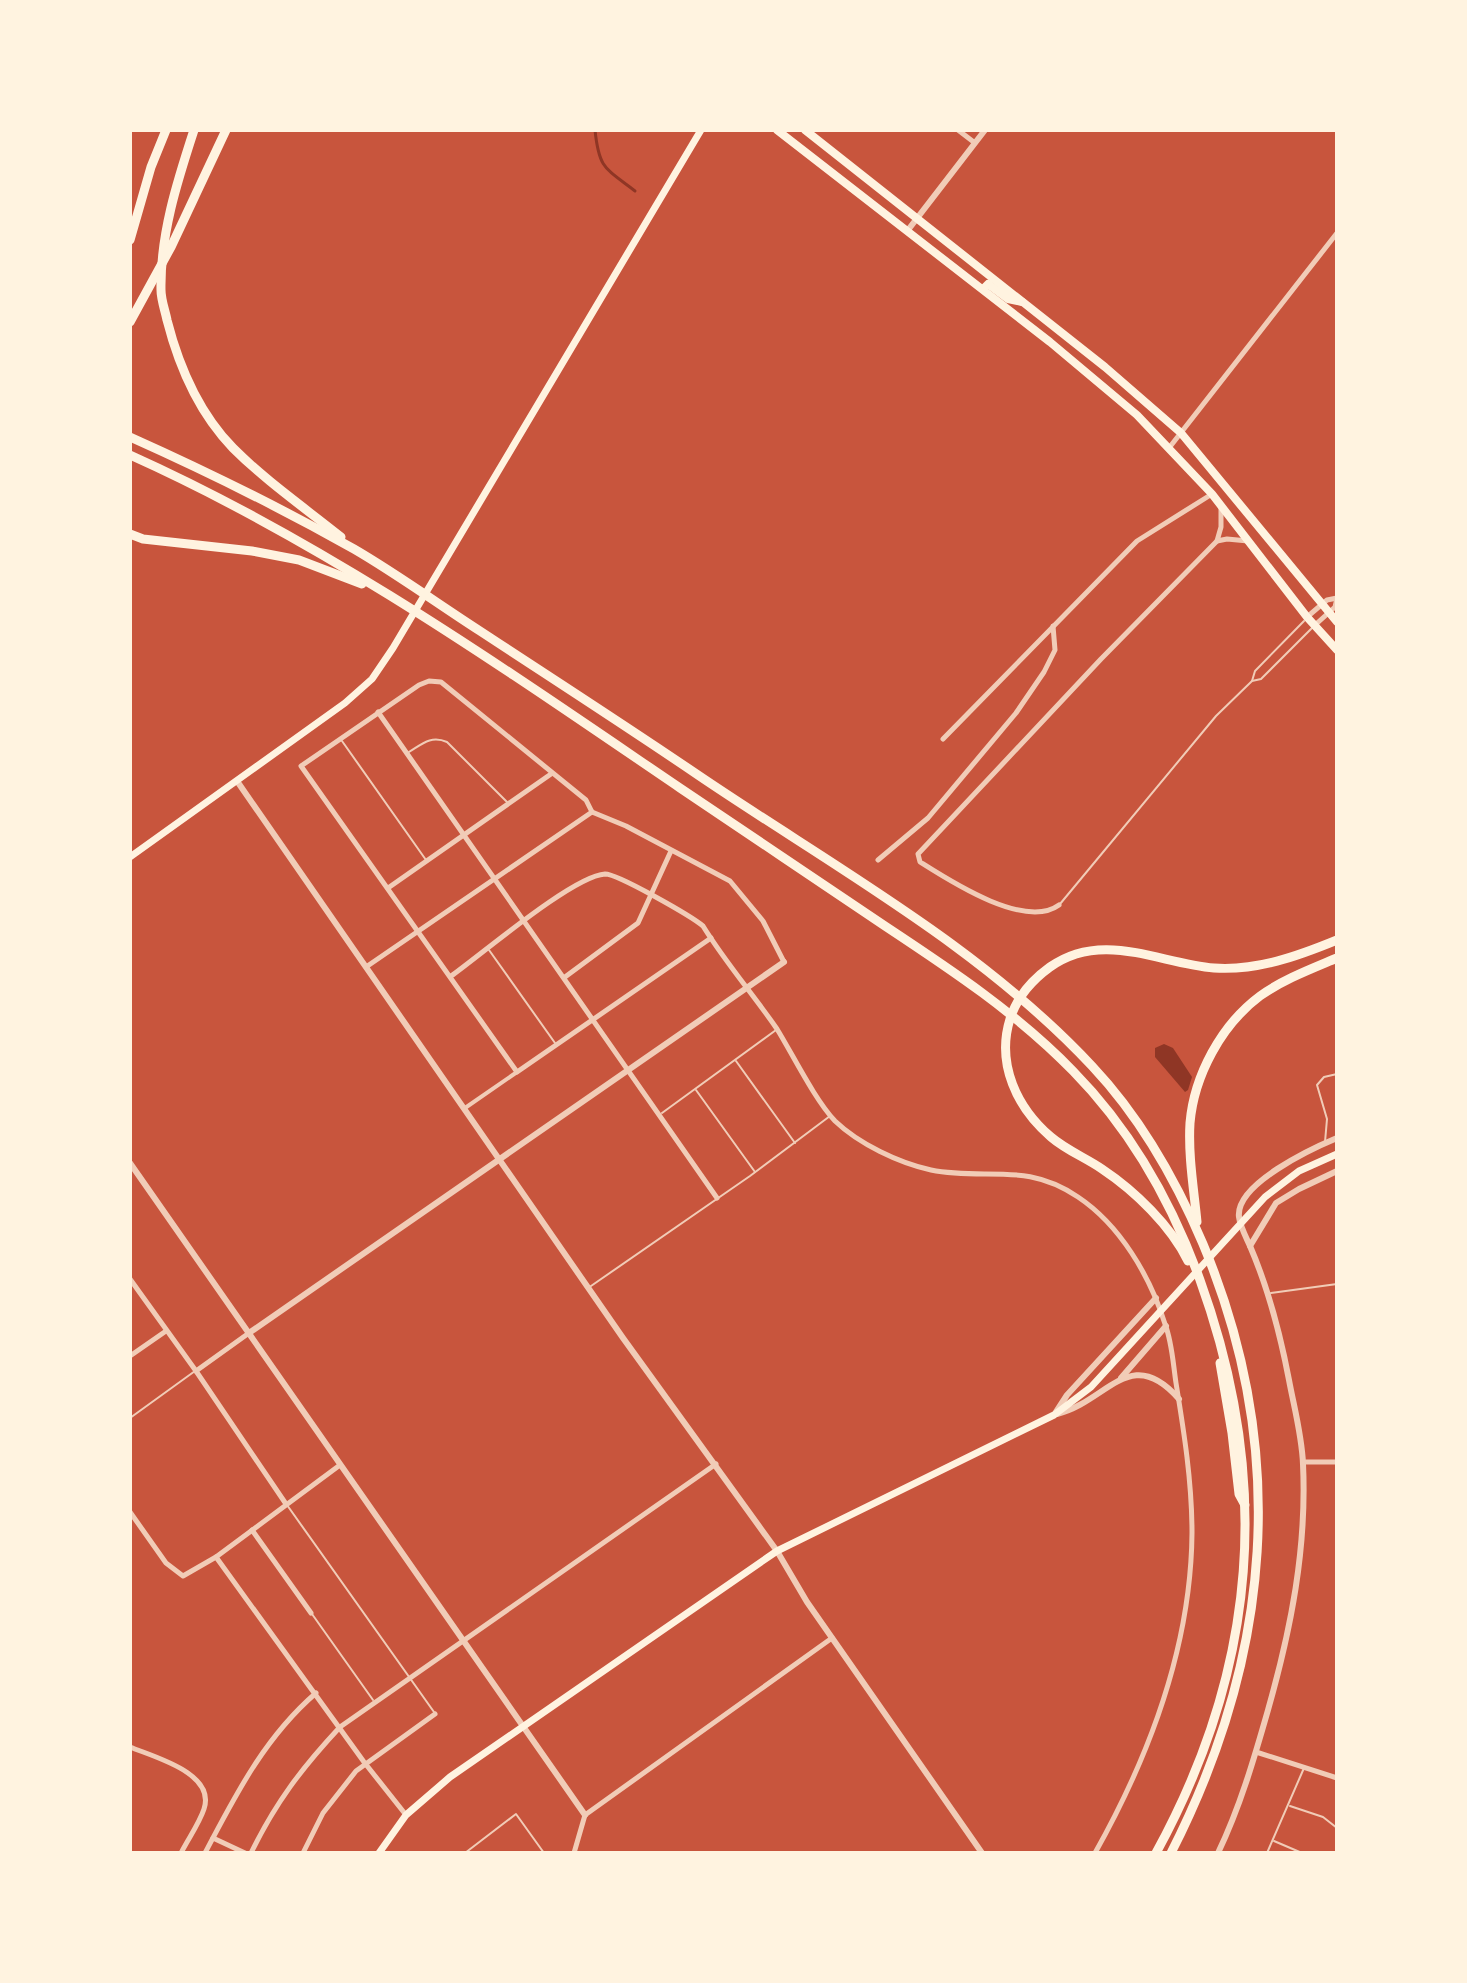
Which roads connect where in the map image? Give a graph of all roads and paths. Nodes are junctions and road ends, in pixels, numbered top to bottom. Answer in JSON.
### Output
{"nodes":[{"id":1,"x":166,"y":130,"type":"edge"},
{"id":2,"x":194,"y":130,"type":"edge"},
{"id":3,"x":226,"y":130,"type":"edge"},
{"id":4,"x":701,"y":130,"type":"edge"},
{"id":5,"x":777,"y":130,"type":"edge"},
{"id":6,"x":805,"y":130,"type":"edge"},
{"id":7,"x":958,"y":130,"type":"edge"},
{"id":8,"x":985,"y":130,"type":"edge"},
{"id":9,"x":975,"y":143,"type":"junction"},
{"id":10,"x":918,"y":219,"type":"junction"},
{"id":11,"x":908,"y":230,"type":"junction"},
{"id":12,"x":1337,"y":233,"type":"edge"},
{"id":13,"x":130,"y":240,"type":"edge"},
{"id":14,"x":983,"y":289,"type":"junction"},
{"id":15,"x":1023,"y":302,"type":"junction"},
{"id":16,"x":130,"y":322,"type":"edge"},
{"id":17,"x":1181,"y":433,"type":"junction"},
{"id":18,"x":130,"y":437,"type":"edge"},
{"id":19,"x":1169,"y":448,"type":"junction"},
{"id":20,"x":130,"y":455,"type":"edge"},
{"id":21,"x":1212,"y":494,"type":"junction"},
{"id":22,"x":1221,"y":506,"type":"junction"},
{"id":23,"x":130,"y":534,"type":"edge"},
{"id":24,"x":1217,"y":541,"type":"junction"},
{"id":25,"x":1250,"y":542,"type":"junction"},
{"id":26,"x":359,"y":552,"type":"junction"},
{"id":27,"x":395,"y":598,"type":"junction"},
{"id":28,"x":1322,"y":604,"type":"junction"},
{"id":29,"x":1329,"y":612,"type":"junction"},
{"id":30,"x":1307,"y":617,"type":"junction"},
{"id":31,"x":1337,"y":622,"type":"edge"},
{"id":32,"x":1053,"y":625,"type":"junction"},
{"id":33,"x":1315,"y":625,"type":"junction"},
{"id":34,"x":1337,"y":650,"type":"edge"},
{"id":35,"x":1252,"y":681,"type":"junction"},
{"id":36,"x":378,"y":712,"type":"junction"},
{"id":37,"x":341,"y":739,"type":"junction"},
{"id":38,"x":943,"y":739,"type":"dead end"},
{"id":39,"x":408,"y":753,"type":"junction"},
{"id":40,"x":551,"y":774,"type":"junction"},
{"id":41,"x":237,"y":781,"type":"junction"},
{"id":42,"x":510,"y":805,"type":"junction"},
{"id":43,"x":592,"y":812,"type":"junction"},
{"id":44,"x":465,"y":836,"type":"junction"},
{"id":45,"x":671,"y":851,"type":"junction"},
{"id":46,"x":130,"y":857,"type":"edge"},
{"id":47,"x":878,"y":860,"type":"dead end"},
{"id":48,"x":427,"y":861,"type":"junction"},
{"id":49,"x":495,"y":878,"type":"junction"},
{"id":50,"x":387,"y":888,"type":"junction"},
{"id":51,"x":651,"y":896,"type":"junction"},
{"id":52,"x":1059,"y":905,"type":"joint"},
{"id":53,"x":525,"y":922,"type":"junction"},
{"id":54,"x":419,"y":931,"type":"junction"},
{"id":55,"x":711,"y":938,"type":"junction"},
{"id":56,"x":1337,"y":940,"type":"edge"},
{"id":57,"x":489,"y":949,"type":"junction"},
{"id":58,"x":1337,"y":958,"type":"edge"},
{"id":59,"x":784,"y":962,"type":"joint"},
{"id":60,"x":366,"y":967,"type":"junction"},
{"id":61,"x":451,"y":976,"type":"junction"},
{"id":62,"x":565,"y":977,"type":"junction"},
{"id":63,"x":747,"y":989,"type":"junction"},
{"id":64,"x":594,"y":1020,"type":"junction"},
{"id":65,"x":777,"y":1030,"type":"junction"},
{"id":66,"x":556,"y":1045,"type":"junction"},
{"id":67,"x":736,"y":1060,"type":"junction"},
{"id":68,"x":629,"y":1069,"type":"junction"},
{"id":69,"x":517,"y":1072,"type":"junction"},
{"id":70,"x":1337,"y":1074,"type":"edge"},
{"id":71,"x":696,"y":1089,"type":"junction"},
{"id":72,"x":465,"y":1108,"type":"junction"},
{"id":73,"x":661,"y":1114,"type":"junction"},
{"id":74,"x":831,"y":1115,"type":"junction"},
{"id":75,"x":1337,"y":1138,"type":"edge"},
{"id":76,"x":795,"y":1143,"type":"junction"},
{"id":77,"x":1325,"y":1143,"type":"junction"},
{"id":78,"x":1337,"y":1154,"type":"edge"},
{"id":79,"x":500,"y":1160,"type":"junction"},
{"id":80,"x":130,"y":1163,"type":"edge"},
{"id":81,"x":1337,"y":1171,"type":"edge"},
{"id":82,"x":755,"y":1172,"type":"junction"},
{"id":83,"x":717,"y":1198,"type":"junction"},
{"id":84,"x":1198,"y":1233,"type":"junction"},
{"id":85,"x":1250,"y":1246,"type":"junction"},
{"id":86,"x":130,"y":1279,"type":"edge"},
{"id":87,"x":1337,"y":1284,"type":"edge"},
{"id":88,"x":589,"y":1287,"type":"junction"},
{"id":89,"x":1270,"y":1293,"type":"junction"},
{"id":90,"x":1156,"y":1298,"type":"junction"},
{"id":91,"x":1166,"y":1326,"type":"junction"},
{"id":92,"x":166,"y":1331,"type":"junction"},
{"id":93,"x":249,"y":1333,"type":"junction"},
{"id":94,"x":131,"y":1353,"type":"edge"},
{"id":95,"x":196,"y":1371,"type":"junction"},
{"id":96,"x":1118,"y":1381,"type":"junction"},
{"id":97,"x":1179,"y":1399,"type":"junction"},
{"id":98,"x":1054,"y":1415,"type":"junction"},
{"id":99,"x":130,"y":1418,"type":"edge"},
{"id":100,"x":1303,"y":1462,"type":"junction"},
{"id":101,"x":1337,"y":1462,"type":"edge"},
{"id":102,"x":716,"y":1464,"type":"junction"},
{"id":103,"x":340,"y":1465,"type":"junction"},
{"id":104,"x":286,"y":1504,"type":"junction"},
{"id":105,"x":1247,"y":1509,"type":"junction"},
{"id":106,"x":130,"y":1512,"type":"edge"},
{"id":107,"x":252,"y":1530,"type":"junction"},
{"id":108,"x":777,"y":1551,"type":"junction"},
{"id":109,"x":216,"y":1557,"type":"junction"},
{"id":110,"x":311,"y":1613,"type":"joint"},
{"id":111,"x":832,"y":1638,"type":"junction"},
{"id":112,"x":464,"y":1642,"type":"junction"},
{"id":113,"x":410,"y":1678,"type":"junction"},
{"id":114,"x":316,"y":1693,"type":"junction"},
{"id":115,"x":374,"y":1701,"type":"junction"},
{"id":116,"x":435,"y":1714,"type":"joint"},
{"id":117,"x":523,"y":1726,"type":"junction"},
{"id":118,"x":340,"y":1727,"type":"junction"},
{"id":119,"x":130,"y":1747,"type":"edge"},
{"id":120,"x":1256,"y":1752,"type":"junction"},
{"id":121,"x":364,"y":1762,"type":"junction"},
{"id":122,"x":1305,"y":1767,"type":"junction"},
{"id":123,"x":1337,"y":1778,"type":"edge"},
{"id":124,"x":1289,"y":1806,"type":"junction"},
{"id":125,"x":406,"y":1815,"type":"junction"},
{"id":126,"x":585,"y":1815,"type":"junction"},
{"id":127,"x":1337,"y":1828,"type":"edge"},
{"id":128,"x":213,"y":1838,"type":"junction"},
{"id":129,"x":1273,"y":1841,"type":"junction"},
{"id":130,"x":181,"y":1853,"type":"edge"},
{"id":131,"x":205,"y":1853,"type":"edge"},
{"id":132,"x":248,"y":1853,"type":"edge"},
{"id":133,"x":303,"y":1853,"type":"edge"},
{"id":134,"x":379,"y":1853,"type":"edge"},
{"id":135,"x":465,"y":1853,"type":"edge"},
{"id":136,"x":544,"y":1853,"type":"edge"},
{"id":137,"x":574,"y":1853,"type":"edge"},
{"id":138,"x":982,"y":1853,"type":"edge"},
{"id":139,"x":1095,"y":1853,"type":"edge"},
{"id":140,"x":1156,"y":1853,"type":"edge"},
{"id":141,"x":1171,"y":1853,"type":"edge"},
{"id":142,"x":1218,"y":1853,"type":"edge"},
{"id":143,"x":1267,"y":1853,"type":"edge"},
{"id":144,"x":1302,"y":1853,"type":"edge"}],
"edges":[{"from":1,"to":13,"type":"highway"},
{"from":2,"to":26,"type":"highway"},
{"from":3,"to":16,"type":"highway"},
{"from":4,"to":41,"type":"main road"},
{"from":5,"to":11,"type":"main road"},
{"from":6,"to":10,"type":"main road"},
{"from":7,"to":9,"type":"street"},
{"from":8,"to":9,"type":"street"},
{"from":9,"to":10,"type":"street"},
{"from":10,"to":11,"type":"street"},
{"from":10,"to":15,"type":"main road"},
{"from":11,"to":14,"type":"main road"},
{"from":12,"to":17,"type":"street"},
{"from":14,"to":15,"type":"main road"},
{"from":14,"to":19,"type":"main road"},
{"from":15,"to":17,"type":"main road"},
{"from":17,"to":19,"type":"street"},
{"from":17,"to":28,"type":"main road"},
{"from":18,"to":26,"type":"highway"},
{"from":19,"to":21,"type":"main road"},
{"from":20,"to":27,"type":"highway"},
{"from":21,"to":22,"type":"main road"},
{"from":21,"to":32,"type":"street"},
{"from":22,"to":24,"type":"street"},
{"from":22,"to":25,"type":"main road"},
{"from":23,"to":27,"type":"highway"},
{"from":24,"to":25,"type":"street"},
{"from":24,"to":52,"type":"street"},
{"from":25,"to":30,"type":"main road"},
{"from":26,"to":84,"type":"highway"},
{"from":27,"to":105,"type":"highway"},
{"from":28,"to":29,"type":"main road"},
{"from":28,"to":29,"type":"street"},
{"from":28,"to":30,"type":"street"},
{"from":29,"to":31,"type":"main road"},
{"from":29,"to":33,"type":"street"},
{"from":30,"to":33,"type":"main road"},
{"from":30,"to":35,"type":"lane"},
{"from":32,"to":38,"type":"street"},
{"from":32,"to":47,"type":"street"},
{"from":33,"to":34,"type":"main road"},
{"from":33,"to":35,"type":"lane"},
{"from":35,"to":52,"type":"lane"},
{"from":36,"to":37,"type":"street"},
{"from":36,"to":39,"type":"street"},
{"from":36,"to":40,"type":"street"},
{"from":37,"to":48,"type":"lane"},
{"from":37,"to":50,"type":"street"},
{"from":39,"to":42,"type":"lane"},
{"from":39,"to":44,"type":"street"},
{"from":40,"to":42,"type":"street"},
{"from":40,"to":43,"type":"street"},
{"from":41,"to":46,"type":"main road"},
{"from":41,"to":60,"type":"street"},
{"from":42,"to":44,"type":"street"},
{"from":43,"to":45,"type":"street"},
{"from":43,"to":49,"type":"street"},
{"from":44,"to":48,"type":"street"},
{"from":44,"to":49,"type":"street"},
{"from":45,"to":51,"type":"street"},
{"from":45,"to":59,"type":"street"},
{"from":48,"to":50,"type":"street"},
{"from":49,"to":53,"type":"street"},
{"from":49,"to":54,"type":"street"},
{"from":50,"to":54,"type":"street"},
{"from":51,"to":53,"type":"street"},
{"from":51,"to":55,"type":"street"},
{"from":51,"to":62,"type":"street"},
{"from":53,"to":57,"type":"street"},
{"from":53,"to":62,"type":"street"},
{"from":54,"to":60,"type":"street"},
{"from":54,"to":61,"type":"street"},
{"from":55,"to":63,"type":"street"},
{"from":55,"to":64,"type":"street"},
{"from":56,"to":105,"type":"highway"},
{"from":57,"to":61,"type":"street"},
{"from":57,"to":66,"type":"lane"},
{"from":58,"to":84,"type":"highway"},
{"from":59,"to":63,"type":"street"},
{"from":60,"to":72,"type":"street"},
{"from":61,"to":69,"type":"street"},
{"from":62,"to":64,"type":"street"},
{"from":63,"to":65,"type":"street"},
{"from":63,"to":68,"type":"street"},
{"from":64,"to":66,"type":"street"},
{"from":64,"to":68,"type":"street"},
{"from":65,"to":67,"type":"lane"},
{"from":65,"to":74,"type":"street"},
{"from":66,"to":69,"type":"street"},
{"from":67,"to":71,"type":"lane"},
{"from":67,"to":76,"type":"lane"},
{"from":68,"to":73,"type":"street"},
{"from":68,"to":79,"type":"street"},
{"from":69,"to":72,"type":"street"},
{"from":70,"to":77,"type":"lane"},
{"from":71,"to":73,"type":"lane"},
{"from":71,"to":82,"type":"lane"},
{"from":72,"to":79,"type":"street"},
{"from":73,"to":83,"type":"street"},
{"from":74,"to":76,"type":"lane"},
{"from":74,"to":90,"type":"street"},
{"from":75,"to":77,"type":"street"},
{"from":76,"to":82,"type":"lane"},
{"from":77,"to":85,"type":"street"},
{"from":78,"to":98,"type":"main road"},
{"from":79,"to":88,"type":"street"},
{"from":79,"to":93,"type":"street"},
{"from":80,"to":93,"type":"street"},
{"from":81,"to":85,"type":"street"},
{"from":82,"to":83,"type":"lane"},
{"from":83,"to":88,"type":"lane"},
{"from":84,"to":141,"type":"highway"},
{"from":85,"to":89,"type":"street"},
{"from":86,"to":92,"type":"street"},
{"from":87,"to":89,"type":"lane"},
{"from":88,"to":102,"type":"street"},
{"from":89,"to":100,"type":"street"},
{"from":90,"to":91,"type":"street"},
{"from":90,"to":98,"type":"street"},
{"from":91,"to":96,"type":"street"},
{"from":91,"to":97,"type":"street"},
{"from":92,"to":94,"type":"street"},
{"from":92,"to":95,"type":"street"},
{"from":93,"to":95,"type":"street"},
{"from":93,"to":103,"type":"street"},
{"from":95,"to":99,"type":"lane"},
{"from":95,"to":104,"type":"street"},
{"from":96,"to":97,"type":"street"},
{"from":96,"to":98,"type":"street"},
{"from":97,"to":139,"type":"street"},
{"from":98,"to":108,"type":"main road"},
{"from":100,"to":101,"type":"street"},
{"from":100,"to":120,"type":"street"},
{"from":102,"to":108,"type":"street"},
{"from":102,"to":112,"type":"street"},
{"from":103,"to":104,"type":"street"},
{"from":103,"to":112,"type":"street"},
{"from":104,"to":107,"type":"street"},
{"from":104,"to":113,"type":"lane"},
{"from":105,"to":140,"type":"highway"},
{"from":106,"to":109,"type":"street"},
{"from":107,"to":109,"type":"street"},
{"from":107,"to":110,"type":"street"},
{"from":108,"to":111,"type":"street"},
{"from":108,"to":117,"type":"main road"},
{"from":109,"to":114,"type":"street"},
{"from":110,"to":115,"type":"lane"},
{"from":111,"to":126,"type":"street"},
{"from":111,"to":138,"type":"street"},
{"from":112,"to":113,"type":"street"},
{"from":112,"to":117,"type":"street"},
{"from":113,"to":115,"type":"street"},
{"from":113,"to":116,"type":"lane"},
{"from":114,"to":118,"type":"street"},
{"from":114,"to":128,"type":"street"},
{"from":115,"to":118,"type":"street"},
{"from":116,"to":121,"type":"street"},
{"from":117,"to":125,"type":"main road"},
{"from":117,"to":126,"type":"street"},
{"from":118,"to":121,"type":"street"},
{"from":118,"to":132,"type":"street"},
{"from":119,"to":130,"type":"street"},
{"from":120,"to":122,"type":"street"},
{"from":120,"to":142,"type":"street"},
{"from":121,"to":125,"type":"street"},
{"from":121,"to":133,"type":"street"},
{"from":122,"to":123,"type":"street"},
{"from":122,"to":124,"type":"lane"},
{"from":124,"to":127,"type":"lane"},
{"from":124,"to":129,"type":"lane"},
{"from":125,"to":134,"type":"main road"},
{"from":126,"to":137,"type":"street"},
{"from":128,"to":131,"type":"street"},
{"from":128,"to":132,"type":"street"},
{"from":129,"to":143,"type":"lane"},
{"from":129,"to":144,"type":"lane"},
{"from":135,"to":136,"type":"lane"}]}
